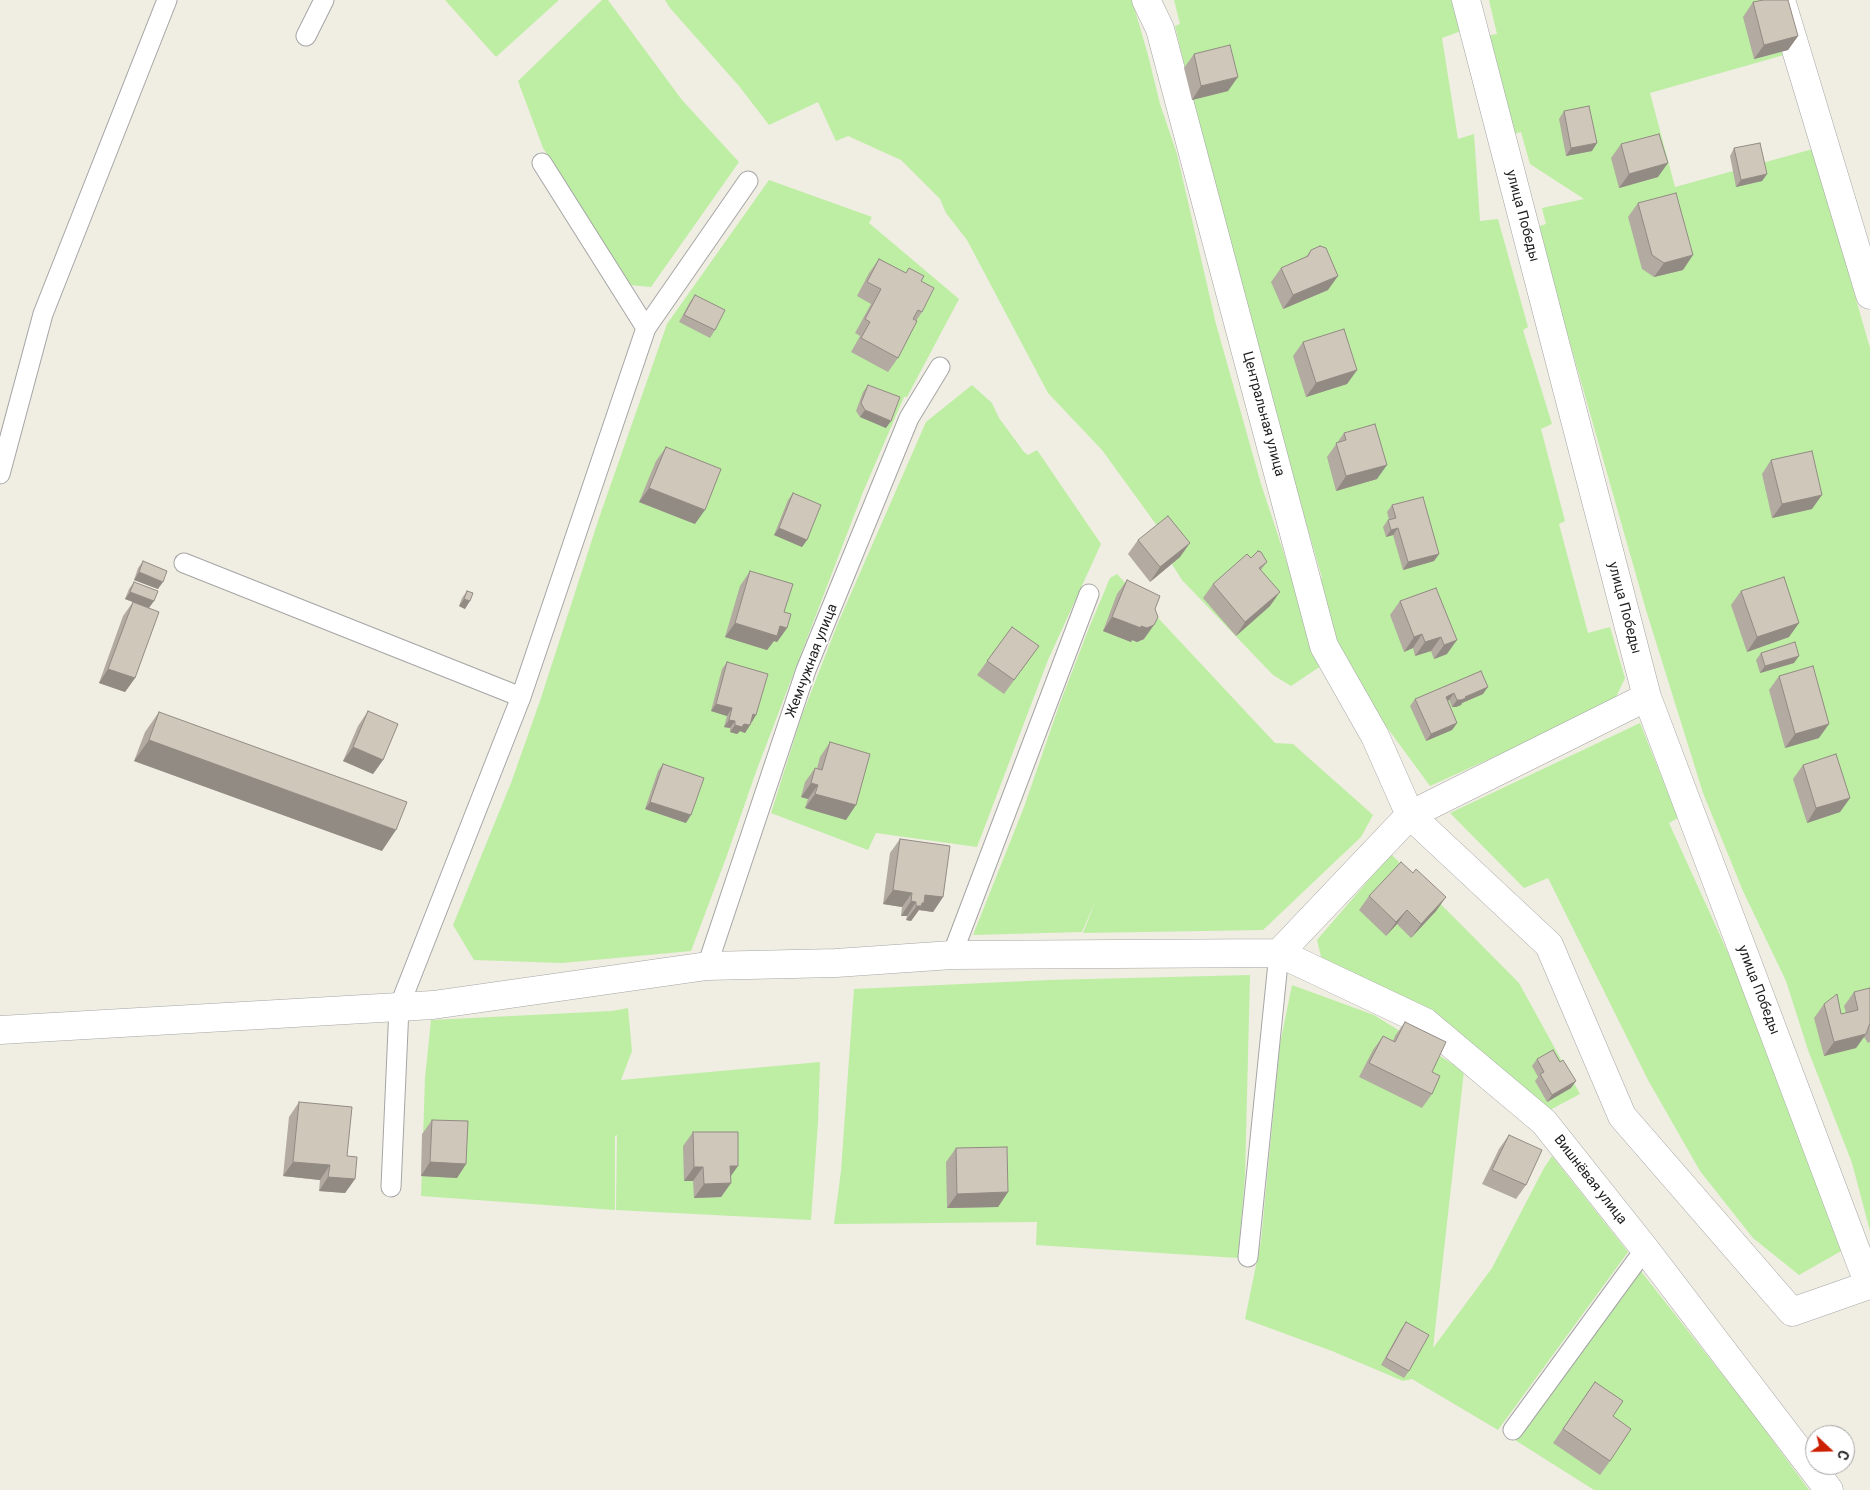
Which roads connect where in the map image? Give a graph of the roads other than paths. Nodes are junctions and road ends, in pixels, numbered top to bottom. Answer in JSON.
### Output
{"nodes":[{"id":1,"x":167,"y":0,"type":"edge"},
{"id":2,"x":324,"y":0,"type":"edge"},
{"id":3,"x":1146,"y":0,"type":"edge"},
{"id":4,"x":1466,"y":0,"type":"edge"},
{"id":5,"x":1781,"y":0,"type":"edge"},
{"id":6,"x":306,"y":36,"type":"dead end"},
{"id":7,"x":542,"y":163,"type":"dead end"},
{"id":8,"x":748,"y":181,"type":"dead end"},
{"id":9,"x":1870,"y":295,"type":"edge"},
{"id":10,"x":646,"y":328,"type":"junction"},
{"id":11,"x":940,"y":367,"type":"dead end"},
{"id":12,"x":0,"y":474,"type":"edge"},
{"id":13,"x":184,"y":563,"type":"dead end"},
{"id":14,"x":1089,"y":594,"type":"dead end"},
{"id":15,"x":521,"y":697,"type":"junction"},
{"id":16,"x":1647,"y":697,"type":"junction"},
{"id":17,"x":1410,"y":815,"type":"junction"},
{"id":18,"x":1279,"y":953,"type":"junction"},
{"id":19,"x":952,"y":955,"type":"junction"},
{"id":20,"x":707,"y":966,"type":"junction"},
{"id":21,"x":399,"y":1007,"type":"junction"},
{"id":22,"x":0,"y":1030,"type":"edge"},
{"id":23,"x":390,"y":1187,"type":"dead end"},
{"id":24,"x":1645,"y":1249,"type":"junction"},
{"id":25,"x":1248,"y":1257,"type":"dead end"},
{"id":26,"x":1513,"y":1430,"type":"dead end"},
{"id":27,"x":1829,"y":1490,"type":"edge"}],
"edges":[{"from":1,"to":12,"type":"lane"},
{"from":2,"to":6,"type":"lane"},
{"from":3,"to":17,"type":"street","name":"Центральная улица"},
{"from":4,"to":16,"type":"street","name":"улица Победы"},
{"from":5,"to":9,"type":"street"},
{"from":7,"to":10,"type":"lane"},
{"from":8,"to":10,"type":"lane"},
{"from":10,"to":15,"type":"lane"},
{"from":11,"to":20,"type":"lane","name":"Жемчужная улица"},
{"from":13,"to":15,"type":"lane"},
{"from":14,"to":19,"type":"lane"},
{"from":15,"to":21,"type":"lane"},
{"from":16,"to":17,"type":"street"},
{"from":16,"to":17,"type":"street","name":"улица Победы"},
{"from":17,"to":18,"type":"street"},
{"from":18,"to":19,"type":"street"},
{"from":18,"to":24,"type":"street","name":"Вишнёвая улица"},
{"from":18,"to":25,"type":"lane"},
{"from":19,"to":20,"type":"street"},
{"from":20,"to":21,"type":"street"},
{"from":21,"to":22,"type":"street"},
{"from":21,"to":23,"type":"lane"},
{"from":24,"to":26,"type":"lane"},
{"from":24,"to":27,"type":"street","name":"Вишнёвая улица"}]}
